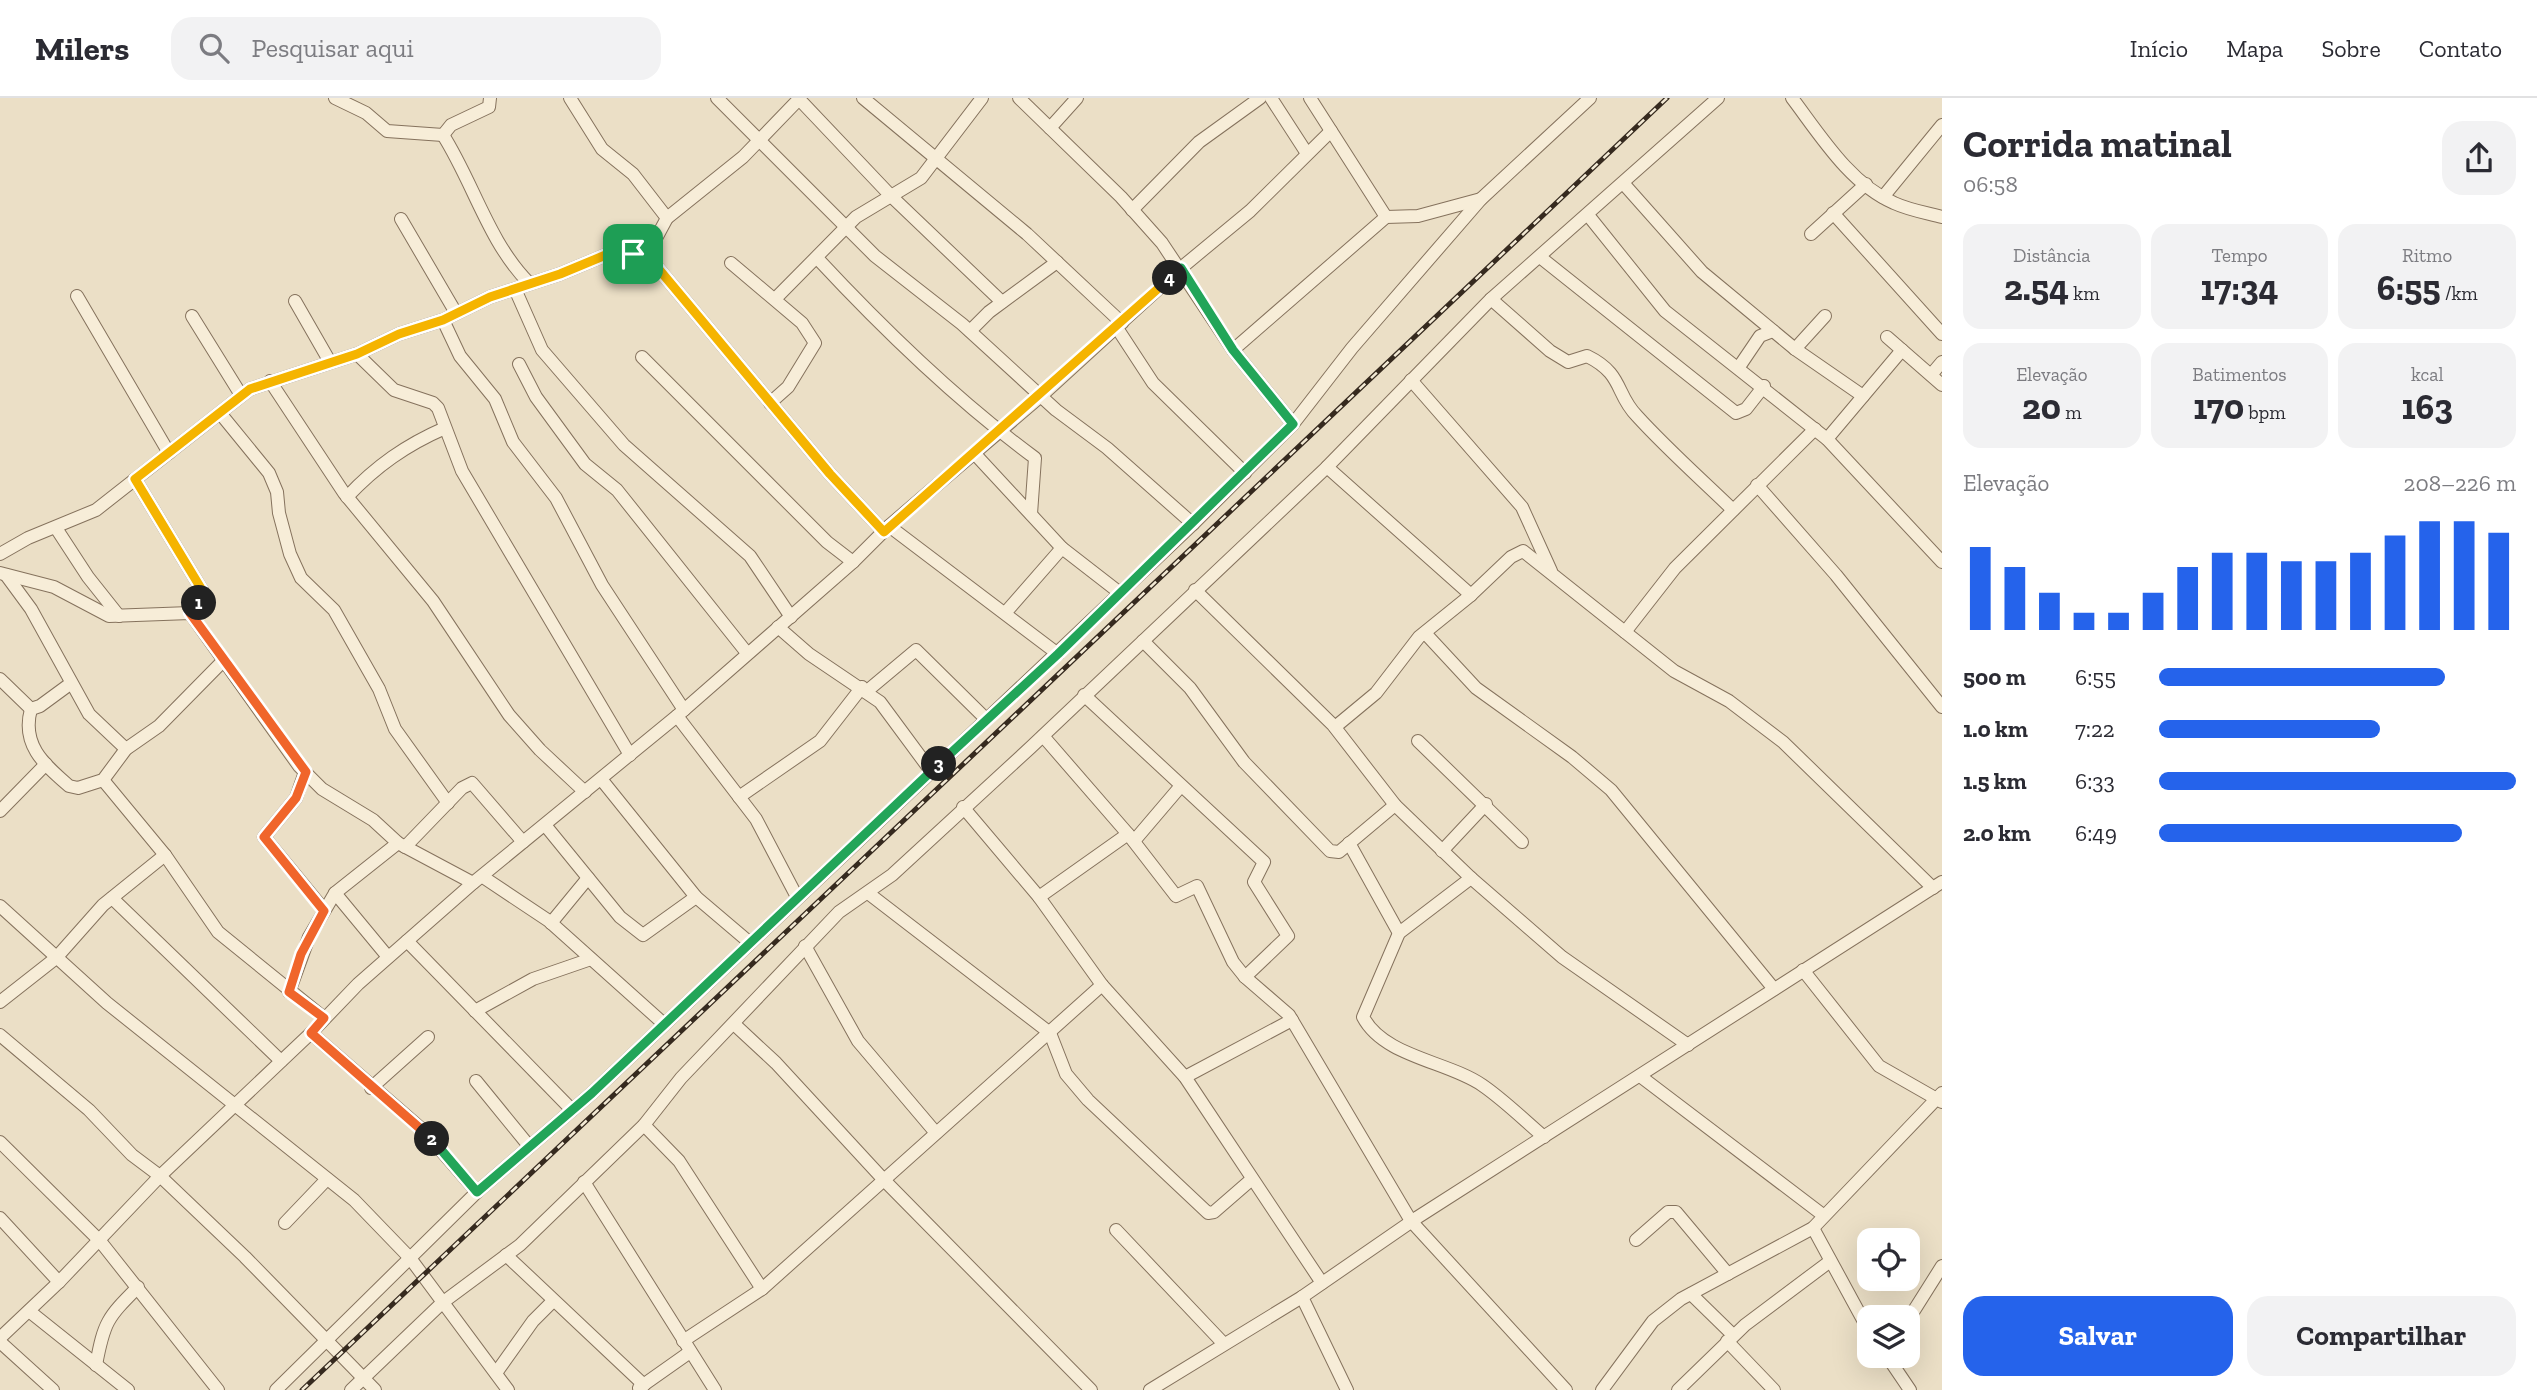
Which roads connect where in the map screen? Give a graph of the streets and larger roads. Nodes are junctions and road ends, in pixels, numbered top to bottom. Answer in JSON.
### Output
{"nodes":[{"id":1,"x":335,"y":98,"type":"edge"},
{"id":2,"x":489,"y":98,"type":"edge"},
{"id":3,"x":569,"y":98,"type":"edge"},
{"id":4,"x":716,"y":98,"type":"edge"},
{"id":5,"x":982,"y":98,"type":"edge"},
{"id":6,"x":1019,"y":98,"type":"edge"},
{"id":7,"x":1077,"y":98,"type":"edge"},
{"id":8,"x":1260,"y":98,"type":"edge"},
{"id":9,"x":1271,"y":98,"type":"edge"},
{"id":10,"x":1310,"y":98,"type":"edge"},
{"id":11,"x":1590,"y":98,"type":"edge"},
{"id":12,"x":1718,"y":98,"type":"edge"},
{"id":13,"x":1792,"y":98,"type":"edge"},
{"id":14,"x":799,"y":99,"type":"edge"},
{"id":15,"x":865,"y":99,"type":"edge"},
{"id":16,"x":1942,"y":125,"type":"edge"},
{"id":17,"x":1049,"y":128,"type":"junction"},
{"id":18,"x":1331,"y":131,"type":"junction"},
{"id":19,"x":443,"y":135,"type":"junction"},
{"id":20,"x":758,"y":141,"type":"junction"},
{"id":21,"x":1306,"y":152,"type":"junction"},
{"id":22,"x":938,"y":160,"type":"junction"},
{"id":23,"x":1623,"y":183,"type":"junction"},
{"id":24,"x":1866,"y":184,"type":"junction"},
{"id":25,"x":891,"y":196,"type":"junction"},
{"id":26,"x":1883,"y":197,"type":"junction"},
{"id":27,"x":1481,"y":199,"type":"junction"},
{"id":28,"x":1132,"y":210,"type":"junction"},
{"id":29,"x":1833,"y":213,"type":"junction"},
{"id":30,"x":1588,"y":215,"type":"junction"},
{"id":31,"x":1386,"y":217,"type":"junction"},
{"id":32,"x":1942,"y":217,"type":"edge"},
{"id":33,"x":667,"y":218,"type":"junction"},
{"id":34,"x":401,"y":219,"type":"dead end"},
{"id":35,"x":846,"y":227,"type":"junction"},
{"id":36,"x":1811,"y":234,"type":"dead end"},
{"id":37,"x":647,"y":255,"type":"junction"},
{"id":38,"x":1541,"y":257,"type":"junction"},
{"id":39,"x":817,"y":258,"type":"junction"},
{"id":40,"x":1058,"y":262,"type":"junction"},
{"id":41,"x":732,"y":263,"type":"dead end"},
{"id":42,"x":1181,"y":268,"type":"junction"},
{"id":43,"x":529,"y":283,"type":"junction"},
{"id":44,"x":515,"y":289,"type":"junction"},
{"id":45,"x":77,"y":296,"type":"dead end"},
{"id":46,"x":775,"y":299,"type":"junction"},
{"id":47,"x":1491,"y":299,"type":"junction"},
{"id":48,"x":295,"y":301,"type":"dead end"},
{"id":49,"x":1002,"y":302,"type":"junction"},
{"id":50,"x":456,"y":313,"type":"junction"},
{"id":51,"x":192,"y":316,"type":"dead end"},
{"id":52,"x":1825,"y":316,"type":"dead end"},
{"id":53,"x":1758,"y":319,"type":"junction"},
{"id":54,"x":443,"y":320,"type":"junction"},
{"id":55,"x":1119,"y":326,"type":"junction"},
{"id":56,"x":970,"y":331,"type":"junction"},
{"id":57,"x":1773,"y":331,"type":"junction"},
{"id":58,"x":1942,"y":334,"type":"edge"},
{"id":59,"x":1760,"y":336,"type":"junction"},
{"id":60,"x":1887,"y":337,"type":"dead end"},
{"id":61,"x":1795,"y":349,"type":"junction"},
{"id":62,"x":1233,"y":350,"type":"junction"},
{"id":63,"x":1902,"y":350,"type":"junction"},
{"id":64,"x":357,"y":354,"type":"junction"},
{"id":65,"x":642,"y":358,"type":"dead end"},
{"id":66,"x":330,"y":362,"type":"junction"},
{"id":67,"x":1942,"y":362,"type":"edge"},
{"id":68,"x":519,"y":364,"type":"dead end"},
{"id":69,"x":1739,"y":367,"type":"junction"},
{"id":70,"x":1931,"y":375,"type":"junction"},
{"id":71,"x":1411,"y":380,"type":"junction"},
{"id":72,"x":270,"y":381,"type":"junction"},
{"id":73,"x":1942,"y":385,"type":"edge"},
{"id":74,"x":1764,"y":386,"type":"junction"},
{"id":75,"x":241,"y":396,"type":"junction"},
{"id":76,"x":1041,"y":396,"type":"junction"},
{"id":77,"x":1863,"y":396,"type":"junction"},
{"id":78,"x":770,"y":403,"type":"junction"},
{"id":79,"x":220,"y":413,"type":"junction"},
{"id":80,"x":1293,"y":424,"type":"junction"},
{"id":81,"x":445,"y":428,"type":"junction"},
{"id":82,"x":1815,"y":429,"type":"junction"},
{"id":83,"x":999,"y":432,"type":"junction"},
{"id":84,"x":1827,"y":439,"type":"junction"},
{"id":85,"x":169,"y":453,"type":"junction"},
{"id":86,"x":974,"y":453,"type":"junction"},
{"id":87,"x":1327,"y":467,"type":"junction"},
{"id":88,"x":1245,"y":473,"type":"junction"},
{"id":89,"x":135,"y":479,"type":"junction"},
{"id":90,"x":1758,"y":485,"type":"junction"},
{"id":91,"x":347,"y":497,"type":"junction"},
{"id":92,"x":1733,"y":510,"type":"junction"},
{"id":93,"x":1031,"y":514,"type":"junction"},
{"id":94,"x":1193,"y":524,"type":"junction"},
{"id":95,"x":56,"y":528,"type":"junction"},
{"id":96,"x":886,"y":529,"type":"junction"},
{"id":97,"x":1062,"y":548,"type":"junction"},
{"id":98,"x":0,"y":554,"type":"edge"},
{"id":99,"x":853,"y":562,"type":"junction"},
{"id":100,"x":1942,"y":562,"type":"edge"},
{"id":101,"x":1551,"y":571,"type":"junction"},
{"id":102,"x":3,"y":574,"type":"edge"},
{"id":103,"x":1195,"y":590,"type":"junction"},
{"id":104,"x":1119,"y":593,"type":"junction"},
{"id":105,"x":1471,"y":595,"type":"junction"},
{"id":106,"x":1006,"y":612,"type":"junction"},
{"id":107,"x":190,"y":613,"type":"junction"},
{"id":108,"x":119,"y":616,"type":"junction"},
{"id":109,"x":790,"y":617,"type":"junction"},
{"id":110,"x":778,"y":627,"type":"junction"},
{"id":111,"x":1625,"y":632,"type":"junction"},
{"id":112,"x":1425,"y":633,"type":"junction"},
{"id":113,"x":1143,"y":640,"type":"junction"},
{"id":114,"x":747,"y":653,"type":"junction"},
{"id":115,"x":1058,"y":654,"type":"junction"},
{"id":116,"x":224,"y":660,"type":"junction"},
{"id":117,"x":0,"y":679,"type":"edge"},
{"id":118,"x":70,"y":684,"type":"junction"},
{"id":119,"x":864,"y":689,"type":"junction"},
{"id":120,"x":1084,"y":695,"type":"junction"},
{"id":121,"x":1942,"y":708,"type":"edge"},
{"id":122,"x":31,"y":709,"type":"junction"},
{"id":123,"x":680,"y":713,"type":"junction"},
{"id":124,"x":986,"y":719,"type":"junction"},
{"id":125,"x":1335,"y":727,"type":"junction"},
{"id":126,"x":1043,"y":736,"type":"junction"},
{"id":127,"x":1418,"y":741,"type":"dead end"},
{"id":128,"x":126,"y":749,"type":"junction"},
{"id":129,"x":630,"y":755,"type":"junction"},
{"id":130,"x":46,"y":764,"type":"junction"},
{"id":131,"x":931,"y":771,"type":"junction"},
{"id":132,"x":306,"y":772,"type":"junction"},
{"id":133,"x":601,"y":779,"type":"junction"},
{"id":134,"x":103,"y":780,"type":"junction"},
{"id":135,"x":1180,"y":787,"type":"junction"},
{"id":136,"x":585,"y":792,"type":"junction"},
{"id":137,"x":740,"y":797,"type":"junction"},
{"id":138,"x":448,"y":803,"type":"junction"},
{"id":139,"x":1486,"y":804,"type":"junction"},
{"id":140,"x":1395,"y":805,"type":"junction"},
{"id":141,"x":963,"y":807,"type":"junction"},
{"id":142,"x":0,"y":811,"type":"edge"},
{"id":143,"x":545,"y":825,"type":"junction"},
{"id":144,"x":1131,"y":838,"type":"junction"},
{"id":145,"x":523,"y":842,"type":"junction"},
{"id":146,"x":1522,"y":842,"type":"dead end"},
{"id":147,"x":1349,"y":844,"type":"junction"},
{"id":148,"x":401,"y":845,"type":"junction"},
{"id":149,"x":1442,"y":851,"type":"junction"},
{"id":150,"x":165,"y":855,"type":"junction"},
{"id":151,"x":588,"y":878,"type":"junction"},
{"id":152,"x":1471,"y":878,"type":"junction"},
{"id":153,"x":478,"y":880,"type":"junction"},
{"id":154,"x":1938,"y":885,"type":"edge"},
{"id":155,"x":335,"y":893,"type":"junction"},
{"id":156,"x":868,"y":893,"type":"junction"},
{"id":157,"x":696,"y":897,"type":"junction"},
{"id":158,"x":797,"y":897,"type":"junction"},
{"id":159,"x":1040,"y":897,"type":"junction"},
{"id":160,"x":112,"y":898,"type":"junction"},
{"id":161,"x":0,"y":906,"type":"edge"},
{"id":162,"x":324,"y":911,"type":"junction"},
{"id":163,"x":551,"y":923,"type":"junction"},
{"id":164,"x":1399,"y":933,"type":"junction"},
{"id":165,"x":407,"y":941,"type":"junction"},
{"id":166,"x":749,"y":942,"type":"junction"},
{"id":167,"x":805,"y":946,"type":"junction"},
{"id":168,"x":388,"y":957,"type":"junction"},
{"id":169,"x":56,"y":958,"type":"junction"},
{"id":170,"x":591,"y":959,"type":"junction"},
{"id":171,"x":1803,"y":970,"type":"junction"},
{"id":172,"x":1245,"y":976,"type":"junction"},
{"id":173,"x":1102,"y":985,"type":"junction"},
{"id":174,"x":1774,"y":989,"type":"junction"},
{"id":175,"x":289,"y":992,"type":"junction"},
{"id":176,"x":0,"y":1002,"type":"edge"},
{"id":177,"x":475,"y":1011,"type":"junction"},
{"id":178,"x":324,"y":1018,"type":"junction"},
{"id":179,"x":1292,"y":1020,"type":"junction"},
{"id":180,"x":664,"y":1024,"type":"junction"},
{"id":181,"x":734,"y":1024,"type":"junction"},
{"id":182,"x":311,"y":1033,"type":"junction"},
{"id":183,"x":1050,"y":1033,"type":"junction"},
{"id":184,"x":0,"y":1035,"type":"edge"},
{"id":185,"x":428,"y":1037,"type":"dead end"},
{"id":186,"x":1688,"y":1045,"type":"junction"},
{"id":187,"x":281,"y":1061,"type":"junction"},
{"id":188,"x":1640,"y":1076,"type":"junction"},
{"id":189,"x":1185,"y":1077,"type":"junction"},
{"id":190,"x":476,"y":1081,"type":"dead end"},
{"id":191,"x":371,"y":1088,"type":"junction"},
{"id":192,"x":1940,"y":1098,"type":"edge"},
{"id":193,"x":235,"y":1104,"type":"junction"},
{"id":194,"x":572,"y":1110,"type":"junction"},
{"id":195,"x":644,"y":1125,"type":"junction"},
{"id":196,"x":936,"y":1133,"type":"junction"},
{"id":197,"x":1544,"y":1137,"type":"junction"},
{"id":198,"x":0,"y":1142,"type":"edge"},
{"id":199,"x":529,"y":1146,"type":"junction"},
{"id":200,"x":160,"y":1177,"type":"junction"},
{"id":201,"x":327,"y":1179,"type":"junction"},
{"id":202,"x":883,"y":1179,"type":"junction"},
{"id":203,"x":1252,"y":1179,"type":"junction"},
{"id":204,"x":584,"y":1182,"type":"junction"},
{"id":205,"x":477,"y":1192,"type":"junction"},
{"id":206,"x":1823,"y":1215,"type":"junction"},
{"id":207,"x":0,"y":1218,"type":"edge"},
{"id":208,"x":1411,"y":1221,"type":"junction"},
{"id":209,"x":285,"y":1223,"type":"dead end"},
{"id":210,"x":1813,"y":1228,"type":"junction"},
{"id":211,"x":1116,"y":1230,"type":"dead end"},
{"id":212,"x":1636,"y":1240,"type":"dead end"},
{"id":213,"x":100,"y":1241,"type":"junction"},
{"id":214,"x":506,"y":1255,"type":"junction"},
{"id":215,"x":410,"y":1258,"type":"junction"},
{"id":216,"x":1829,"y":1262,"type":"junction"},
{"id":217,"x":1942,"y":1266,"type":"edge"},
{"id":218,"x":1728,"y":1274,"type":"junction"},
{"id":219,"x":59,"y":1282,"type":"junction"},
{"id":220,"x":1322,"y":1283,"type":"junction"},
{"id":221,"x":138,"y":1287,"type":"junction"},
{"id":222,"x":762,"y":1289,"type":"junction"},
{"id":223,"x":1690,"y":1294,"type":"junction"},
{"id":224,"x":1302,"y":1297,"type":"junction"},
{"id":225,"x":553,"y":1301,"type":"junction"},
{"id":226,"x":442,"y":1303,"type":"junction"},
{"id":227,"x":1917,"y":1305,"type":"edge"},
{"id":228,"x":1857,"y":1310,"type":"edge"},
{"id":229,"x":29,"y":1311,"type":"junction"},
{"id":230,"x":1730,"y":1338,"type":"junction"},
{"id":231,"x":0,"y":1340,"type":"edge"},
{"id":232,"x":327,"y":1340,"type":"junction"},
{"id":233,"x":682,"y":1341,"type":"junction"},
{"id":234,"x":1223,"y":1343,"type":"junction"},
{"id":235,"x":690,"y":1352,"type":"junction"},
{"id":236,"x":96,"y":1365,"type":"junction"},
{"id":237,"x":1895,"y":1368,"type":"edge"},
{"id":238,"x":496,"y":1373,"type":"junction"},
{"id":239,"x":363,"y":1378,"type":"junction"},
{"id":240,"x":640,"y":1388,"type":"edge"},
{"id":241,"x":53,"y":1390,"type":"edge"},
{"id":242,"x":128,"y":1390,"type":"edge"},
{"id":243,"x":218,"y":1390,"type":"edge"},
{"id":244,"x":276,"y":1390,"type":"edge"},
{"id":245,"x":351,"y":1390,"type":"edge"},
{"id":246,"x":375,"y":1390,"type":"edge"},
{"id":247,"x":508,"y":1390,"type":"edge"},
{"id":248,"x":715,"y":1390,"type":"edge"},
{"id":249,"x":1091,"y":1390,"type":"edge"},
{"id":250,"x":1150,"y":1390,"type":"edge"},
{"id":251,"x":1347,"y":1390,"type":"edge"},
{"id":252,"x":1566,"y":1390,"type":"edge"},
{"id":253,"x":1602,"y":1390,"type":"edge"},
{"id":254,"x":1678,"y":1390,"type":"edge"},
{"id":255,"x":1774,"y":1390,"type":"edge"},
{"id":256,"x":1910,"y":1390,"type":"edge"}],
"edges":[{"from":1,"to":19,"type":"street"},
{"from":2,"to":19,"type":"street"},
{"from":3,"to":33,"type":"street"},
{"from":4,"to":20,"type":"street"},
{"from":5,"to":22,"type":"street"},
{"from":6,"to":17,"type":"street"},
{"from":7,"to":17,"type":"street"},
{"from":8,"to":28,"type":"street"},
{"from":9,"to":21,"type":"street"},
{"from":10,"to":18,"type":"street"},
{"from":11,"to":27,"type":"street"},
{"from":12,"to":23,"type":"street"},
{"from":13,"to":24,"type":"street"},
{"from":14,"to":20,"type":"street"},
{"from":14,"to":25,"type":"street"},
{"from":15,"to":22,"type":"street"},
{"from":16,"to":26,"type":"street"},
{"from":17,"to":28,"type":"street"},
{"from":18,"to":21,"type":"street"},
{"from":18,"to":31,"type":"street"},
{"from":19,"to":43,"type":"street"},
{"from":20,"to":33,"type":"street"},
{"from":20,"to":35,"type":"street"},
{"from":21,"to":42,"type":"street"},
{"from":22,"to":25,"type":"street"},
{"from":22,"to":40,"type":"street"},
{"from":23,"to":30,"type":"street"},
{"from":23,"to":53,"type":"street"},
{"from":24,"to":26,"type":"street"},
{"from":24,"to":29,"type":"street"},
{"from":25,"to":35,"type":"street"},
{"from":25,"to":49,"type":"street"},
{"from":26,"to":32,"type":"street"},
{"from":27,"to":31,"type":"street"},
{"from":27,"to":80,"type":"street"},
{"from":28,"to":42,"type":"street"},
{"from":29,"to":36,"type":"street"},
{"from":29,"to":58,"type":"street"},
{"from":30,"to":38,"type":"street"},
{"from":30,"to":69,"type":"street"},
{"from":31,"to":62,"type":"street"},
{"from":33,"to":37,"type":"street"},
{"from":34,"to":50,"type":"street"},
{"from":35,"to":39,"type":"street"},
{"from":35,"to":56,"type":"street"},
{"from":37,"to":43,"type":"street"},
{"from":37,"to":78,"type":"street"},
{"from":38,"to":47,"type":"street"},
{"from":38,"to":74,"type":"street"},
{"from":39,"to":46,"type":"street"},
{"from":39,"to":83,"type":"street"},
{"from":40,"to":49,"type":"street"},
{"from":40,"to":55,"type":"street"},
{"from":41,"to":46,"type":"street"},
{"from":42,"to":55,"type":"street"},
{"from":42,"to":62,"type":"street"},
{"from":43,"to":44,"type":"street"},
{"from":44,"to":50,"type":"street"},
{"from":44,"to":109,"type":"street"},
{"from":45,"to":85,"type":"street"},
{"from":46,"to":78,"type":"street"},
{"from":47,"to":71,"type":"street"},
{"from":47,"to":92,"type":"street"},
{"from":48,"to":66,"type":"street"},
{"from":49,"to":56,"type":"street"},
{"from":50,"to":54,"type":"street"},
{"from":51,"to":75,"type":"street"},
{"from":52,"to":61,"type":"street"},
{"from":53,"to":57,"type":"street"},
{"from":53,"to":59,"type":"street"},
{"from":54,"to":64,"type":"street"},
{"from":54,"to":123,"type":"street"},
{"from":55,"to":76,"type":"street"},
{"from":55,"to":88,"type":"street"},
{"from":56,"to":76,"type":"street"},
{"from":57,"to":59,"type":"street"},
{"from":57,"to":61,"type":"street"},
{"from":59,"to":69,"type":"street"},
{"from":60,"to":63,"type":"street"},
{"from":61,"to":77,"type":"street"},
{"from":62,"to":80,"type":"street"},
{"from":63,"to":70,"type":"street"},
{"from":63,"to":77,"type":"street"},
{"from":64,"to":66,"type":"street"},
{"from":64,"to":81,"type":"street"},
{"from":65,"to":99,"type":"street"},
{"from":66,"to":72,"type":"street"},
{"from":67,"to":70,"type":"street"},
{"from":68,"to":114,"type":"street"},
{"from":69,"to":74,"type":"street"},
{"from":70,"to":73,"type":"street"},
{"from":71,"to":87,"type":"street"},
{"from":71,"to":101,"type":"street"},
{"from":72,"to":75,"type":"street"},
{"from":72,"to":91,"type":"street"},
{"from":74,"to":82,"type":"street"},
{"from":75,"to":79,"type":"street"},
{"from":76,"to":83,"type":"street"},
{"from":76,"to":94,"type":"street"},
{"from":77,"to":84,"type":"street"},
{"from":78,"to":96,"type":"street"},
{"from":79,"to":85,"type":"street"},
{"from":79,"to":138,"type":"street"},
{"from":80,"to":88,"type":"street"},
{"from":81,"to":91,"type":"street"},
{"from":81,"to":129,"type":"street"},
{"from":82,"to":84,"type":"street"},
{"from":82,"to":90,"type":"street"},
{"from":83,"to":86,"type":"street"},
{"from":83,"to":93,"type":"street"},
{"from":84,"to":100,"type":"street"},
{"from":85,"to":89,"type":"street"},
{"from":86,"to":93,"type":"street"},
{"from":86,"to":96,"type":"street"},
{"from":87,"to":103,"type":"street"},
{"from":87,"to":105,"type":"street"},
{"from":88,"to":94,"type":"street"},
{"from":89,"to":95,"type":"street"},
{"from":89,"to":107,"type":"street"},
{"from":90,"to":92,"type":"street"},
{"from":90,"to":121,"type":"street"},
{"from":91,"to":136,"type":"street"},
{"from":92,"to":111,"type":"street"},
{"from":93,"to":97,"type":"street"},
{"from":94,"to":104,"type":"street"},
{"from":95,"to":98,"type":"street"},
{"from":95,"to":108,"type":"street"},
{"from":96,"to":99,"type":"street"},
{"from":96,"to":106,"type":"street"},
{"from":97,"to":104,"type":"street"},
{"from":97,"to":106,"type":"street"},
{"from":99,"to":109,"type":"street"},
{"from":101,"to":105,"type":"street"},
{"from":101,"to":111,"type":"street"},
{"from":102,"to":108,"type":"street"},
{"from":102,"to":118,"type":"street"},
{"from":103,"to":113,"type":"street"},
{"from":103,"to":125,"type":"street"},
{"from":104,"to":115,"type":"street"},
{"from":105,"to":112,"type":"street"},
{"from":106,"to":115,"type":"street"},
{"from":107,"to":108,"type":"street"},
{"from":107,"to":116,"type":"street"},
{"from":109,"to":110,"type":"street"},
{"from":110,"to":114,"type":"street"},
{"from":110,"to":119,"type":"street"},
{"from":111,"to":154,"type":"street"},
{"from":112,"to":125,"type":"street"},
{"from":112,"to":174,"type":"street"},
{"from":113,"to":120,"type":"street"},
{"from":113,"to":147,"type":"street"},
{"from":114,"to":123,"type":"street"},
{"from":115,"to":124,"type":"street"},
{"from":116,"to":128,"type":"street"},
{"from":116,"to":132,"type":"street"},
{"from":117,"to":122,"type":"street"},
{"from":118,"to":122,"type":"street"},
{"from":118,"to":128,"type":"street"},
{"from":119,"to":124,"type":"street"},
{"from":119,"to":131,"type":"street"},
{"from":119,"to":137,"type":"street"},
{"from":120,"to":126,"type":"street"},
{"from":120,"to":135,"type":"street"},
{"from":122,"to":130,"type":"street"},
{"from":123,"to":129,"type":"street"},
{"from":123,"to":137,"type":"street"},
{"from":124,"to":131,"type":"street"},
{"from":125,"to":140,"type":"street"},
{"from":126,"to":141,"type":"street"},
{"from":126,"to":144,"type":"street"},
{"from":127,"to":139,"type":"street"},
{"from":128,"to":134,"type":"street"},
{"from":129,"to":133,"type":"street"},
{"from":130,"to":134,"type":"street"},
{"from":130,"to":142,"type":"street"},
{"from":131,"to":158,"type":"street"},
{"from":132,"to":148,"type":"street"},
{"from":132,"to":162,"type":"street"},
{"from":133,"to":136,"type":"street"},
{"from":133,"to":157,"type":"street"},
{"from":134,"to":150,"type":"street"},
{"from":135,"to":144,"type":"street"},
{"from":135,"to":172,"type":"street"},
{"from":136,"to":143,"type":"street"},
{"from":137,"to":158,"type":"street"},
{"from":138,"to":145,"type":"street"},
{"from":138,"to":148,"type":"street"},
{"from":139,"to":146,"type":"street"},
{"from":139,"to":149,"type":"street"},
{"from":140,"to":147,"type":"street"},
{"from":140,"to":149,"type":"street"},
{"from":141,"to":156,"type":"street"},
{"from":141,"to":159,"type":"street"},
{"from":143,"to":145,"type":"street"},
{"from":143,"to":151,"type":"street"},
{"from":144,"to":159,"type":"street"},
{"from":144,"to":172,"type":"street"},
{"from":145,"to":153,"type":"street"},
{"from":147,"to":164,"type":"street"},
{"from":148,"to":153,"type":"street"},
{"from":148,"to":155,"type":"street"},
{"from":149,"to":152,"type":"street"},
{"from":150,"to":160,"type":"street"},
{"from":150,"to":175,"type":"street"},
{"from":151,"to":157,"type":"street"},
{"from":151,"to":163,"type":"street"},
{"from":152,"to":164,"type":"street"},
{"from":152,"to":186,"type":"street"},
{"from":153,"to":163,"type":"street"},
{"from":153,"to":165,"type":"street"},
{"from":154,"to":171,"type":"street"},
{"from":155,"to":162,"type":"street"},
{"from":155,"to":168,"type":"street"},
{"from":156,"to":167,"type":"street"},
{"from":156,"to":183,"type":"street"},
{"from":157,"to":166,"type":"street"},
{"from":158,"to":166,"type":"street"},
{"from":159,"to":173,"type":"street"},
{"from":160,"to":169,"type":"street"},
{"from":160,"to":187,"type":"street"},
{"from":161,"to":169,"type":"street"},
{"from":162,"to":175,"type":"street"},
{"from":163,"to":170,"type":"street"},
{"from":164,"to":197,"type":"street"},
{"from":165,"to":168,"type":"street"},
{"from":165,"to":177,"type":"street"},
{"from":166,"to":180,"type":"street"},
{"from":167,"to":181,"type":"street"},
{"from":167,"to":196,"type":"street"},
{"from":168,"to":178,"type":"street"},
{"from":169,"to":176,"type":"street"},
{"from":169,"to":193,"type":"street"},
{"from":170,"to":177,"type":"street"},
{"from":170,"to":180,"type":"street"},
{"from":171,"to":174,"type":"street"},
{"from":171,"to":192,"type":"street"},
{"from":172,"to":179,"type":"street"},
{"from":173,"to":183,"type":"street"},
{"from":173,"to":189,"type":"street"},
{"from":174,"to":186,"type":"street"},
{"from":175,"to":178,"type":"street"},
{"from":177,"to":194,"type":"street"},
{"from":178,"to":182,"type":"street"},
{"from":179,"to":189,"type":"street"},
{"from":179,"to":208,"type":"street"},
{"from":180,"to":194,"type":"street"},
{"from":181,"to":195,"type":"street"},
{"from":181,"to":202,"type":"street"},
{"from":182,"to":187,"type":"street"},
{"from":182,"to":191,"type":"street"},
{"from":183,"to":196,"type":"street"},
{"from":183,"to":203,"type":"street"},
{"from":184,"to":200,"type":"street"},
{"from":185,"to":191,"type":"street"},
{"from":186,"to":188,"type":"street"},
{"from":187,"to":193,"type":"street"},
{"from":188,"to":197,"type":"street"},
{"from":188,"to":206,"type":"street"},
{"from":189,"to":203,"type":"street"},
{"from":190,"to":199,"type":"street"},
{"from":191,"to":205,"type":"street"},
{"from":192,"to":206,"type":"street"},
{"from":193,"to":200,"type":"street"},
{"from":193,"to":201,"type":"street"},
{"from":194,"to":199,"type":"street"},
{"from":195,"to":204,"type":"street"},
{"from":195,"to":222,"type":"street"},
{"from":196,"to":202,"type":"street"},
{"from":197,"to":208,"type":"street"},
{"from":198,"to":213,"type":"street"},
{"from":199,"to":205,"type":"street"},
{"from":200,"to":213,"type":"street"},
{"from":200,"to":232,"type":"street"},
{"from":201,"to":209,"type":"street"},
{"from":201,"to":215,"type":"street"},
{"from":202,"to":222,"type":"street"},
{"from":202,"to":249,"type":"street"},
{"from":203,"to":220,"type":"street"},
{"from":204,"to":214,"type":"street"},
{"from":204,"to":233,"type":"street"},
{"from":205,"to":215,"type":"street"},
{"from":206,"to":210,"type":"street"},
{"from":207,"to":219,"type":"street"},
{"from":208,"to":220,"type":"street"},
{"from":208,"to":252,"type":"street"},
{"from":210,"to":216,"type":"street"},
{"from":210,"to":218,"type":"street"},
{"from":211,"to":234,"type":"street"},
{"from":212,"to":218,"type":"street"},
{"from":213,"to":219,"type":"street"},
{"from":213,"to":221,"type":"street"},
{"from":214,"to":225,"type":"street"},
{"from":214,"to":226,"type":"street"},
{"from":215,"to":226,"type":"street"},
{"from":215,"to":232,"type":"street"},
{"from":216,"to":228,"type":"street"},
{"from":216,"to":230,"type":"street"},
{"from":217,"to":227,"type":"street"},
{"from":218,"to":223,"type":"street"},
{"from":219,"to":229,"type":"street"},
{"from":220,"to":224,"type":"street"},
{"from":221,"to":236,"type":"street"},
{"from":221,"to":243,"type":"street"},
{"from":222,"to":233,"type":"street"},
{"from":223,"to":230,"type":"street"},
{"from":223,"to":253,"type":"street"},
{"from":224,"to":234,"type":"street"},
{"from":224,"to":251,"type":"street"},
{"from":225,"to":238,"type":"street"},
{"from":225,"to":240,"type":"street"},
{"from":226,"to":238,"type":"street"},
{"from":226,"to":239,"type":"street"},
{"from":229,"to":231,"type":"street"},
{"from":229,"to":236,"type":"street"},
{"from":230,"to":254,"type":"street"},
{"from":230,"to":255,"type":"street"},
{"from":231,"to":241,"type":"street"},
{"from":232,"to":239,"type":"street"},
{"from":232,"to":244,"type":"street"},
{"from":233,"to":235,"type":"street"},
{"from":234,"to":250,"type":"street"},
{"from":235,"to":240,"type":"street"},
{"from":235,"to":248,"type":"street"},
{"from":236,"to":242,"type":"street"},
{"from":237,"to":256,"type":"street"},
{"from":238,"to":247,"type":"street"},
{"from":239,"to":245,"type":"street"},
{"from":239,"to":246,"type":"street"}]}
